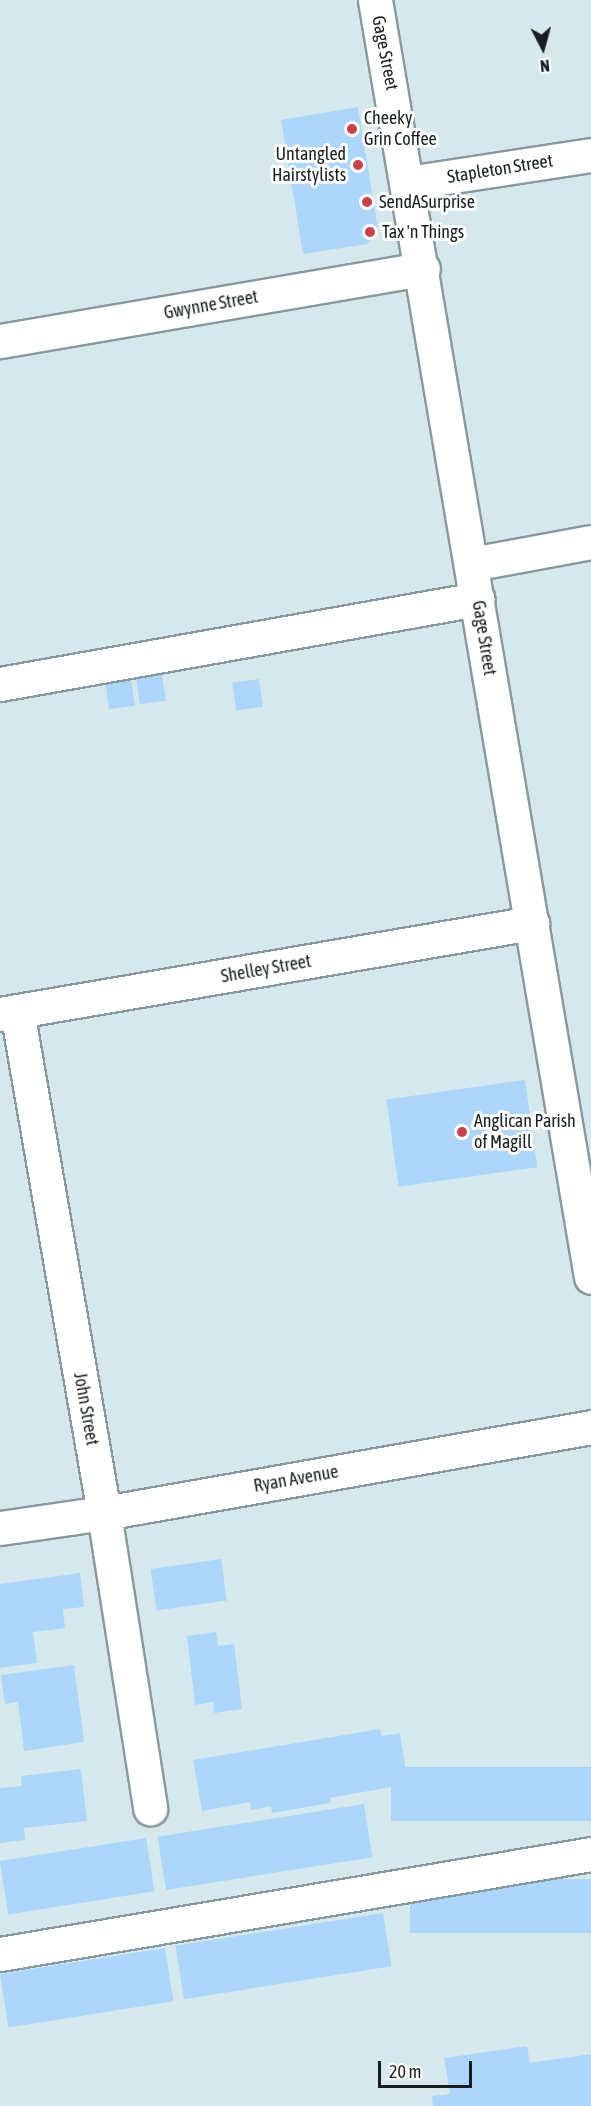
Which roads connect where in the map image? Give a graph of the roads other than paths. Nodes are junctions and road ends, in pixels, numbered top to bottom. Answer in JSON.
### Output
{"nodes":[{"id":1,"x":375,"y":0,"type":"edge"},
{"id":2,"x":591,"y":154,"type":"edge"},
{"id":3,"x":408,"y":183,"type":"junction"},
{"id":4,"x":423,"y":269,"type":"junction"},
{"id":5,"x":0,"y":341,"type":"edge"},
{"id":6,"x":591,"y":543,"type":"edge"},
{"id":7,"x":472,"y":564,"type":"junction"},
{"id":8,"x":478,"y":599,"type":"junction"},
{"id":9,"x":0,"y":684,"type":"edge"},
{"id":10,"x":532,"y":923,"type":"junction"},
{"id":11,"x":9,"y":1013,"type":"edge"},
{"id":12,"x":580,"y":1146,"type":"edge"},
{"id":13,"x":591,"y":1277,"type":"edge"},
{"id":14,"x":591,"y":1427,"type":"edge"},
{"id":15,"x":104,"y":1513,"type":"junction"},
{"id":16,"x":0,"y":1528,"type":"edge"},
{"id":17,"x":150,"y":1808,"type":"dead end"},
{"id":18,"x":591,"y":1854,"type":"edge"},
{"id":19,"x":0,"y":1954,"type":"edge"}],
"edges":[{"from":1,"to":3,"type":"street","name":"Gage Street"},
{"from":2,"to":3,"type":"street","name":"Stapleton Street"},
{"from":3,"to":4,"type":"street","name":"Gage Street"},
{"from":4,"to":5,"type":"street","name":"Gwynne Street"},
{"from":4,"to":7,"type":"street","name":"Gage Street"},
{"from":6,"to":7,"type":"street"},
{"from":7,"to":8,"type":"street","name":"Gage Street"},
{"from":8,"to":9,"type":"street"},
{"from":8,"to":10,"type":"street","name":"Gage Street"},
{"from":10,"to":11,"type":"street","name":"Shelley Street"},
{"from":10,"to":12,"type":"street","name":"Gage Street"},
{"from":11,"to":15,"type":"street","name":"John Street"},
{"from":12,"to":13,"type":"street","name":"Gage Street"},
{"from":14,"to":15,"type":"street","name":"Ryan Avenue"},
{"from":15,"to":16,"type":"street","name":"Ryan Avenue"},
{"from":15,"to":17,"type":"street","name":"John Street"},
{"from":18,"to":19,"type":"street"}]}
